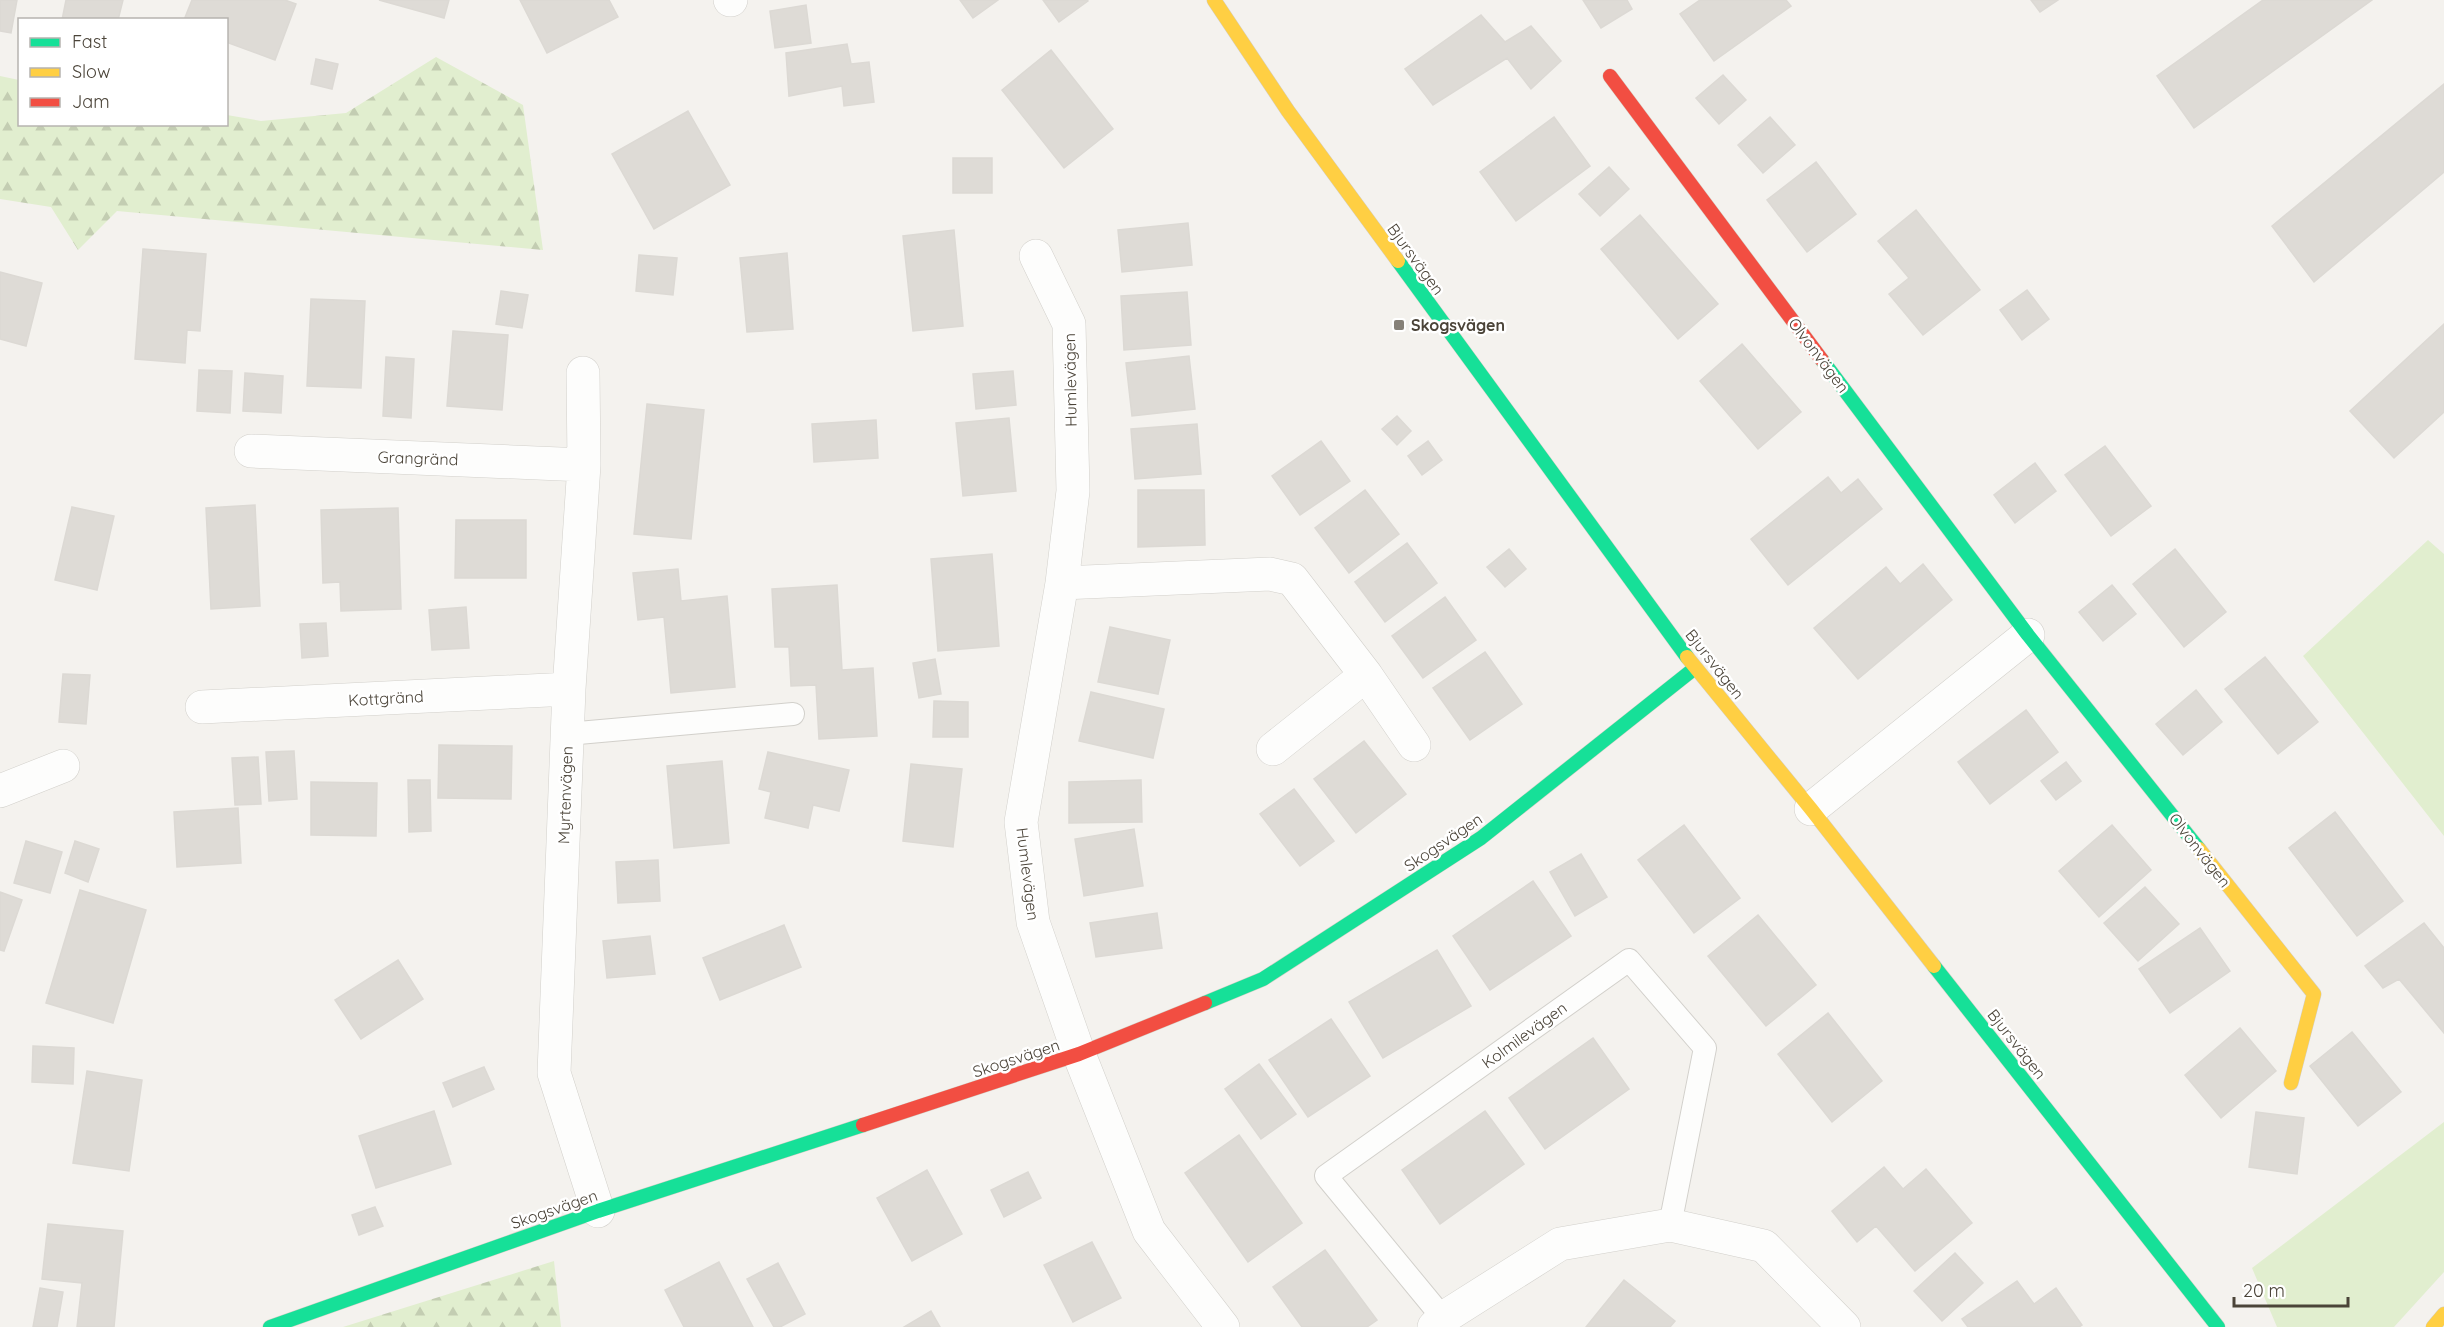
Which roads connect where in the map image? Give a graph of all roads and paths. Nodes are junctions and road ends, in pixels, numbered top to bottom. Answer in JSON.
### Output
{"nodes":[{"id":1,"x":1214,"y":0,"type":"edge"},
{"id":2,"x":1610,"y":76,"type":"dead end"},
{"id":3,"x":1036,"y":256,"type":"dead end"},
{"id":4,"x":583,"y":373,"type":"dead end"},
{"id":5,"x":252,"y":451,"type":"dead end"},
{"id":6,"x":584,"y":465,"type":"junction"},
{"id":7,"x":1062,"y":583,"type":"junction"},
{"id":8,"x":2028,"y":635,"type":"junction"},
{"id":9,"x":1695,"y":668,"type":"junction"},
{"id":10,"x":1366,"y":675,"type":"junction"},
{"id":11,"x":569,"y":689,"type":"junction"},
{"id":12,"x":202,"y":707,"type":"dead end"},
{"id":13,"x":793,"y":714,"type":"dead end"},
{"id":14,"x":567,"y":734,"type":"junction"},
{"id":15,"x":1414,"y":745,"type":"dead end"},
{"id":16,"x":1273,"y":749,"type":"dead end"},
{"id":17,"x":63,"y":766,"type":"dead end"},
{"id":18,"x":0,"y":791,"type":"edge"},
{"id":19,"x":1811,"y":809,"type":"junction"},
{"id":20,"x":1079,"y":1054,"type":"junction"},
{"id":21,"x":2291,"y":1083,"type":"dead end"},
{"id":22,"x":598,"y":1211,"type":"junction"},
{"id":23,"x":1670,"y":1225,"type":"junction"},
{"id":24,"x":2444,"y":1314,"type":"edge"},
{"id":25,"x":1438,"y":1322,"type":"edge"},
{"id":26,"x":270,"y":1327,"type":"edge"},
{"id":27,"x":1223,"y":1327,"type":"edge"},
{"id":28,"x":1844,"y":1327,"type":"edge"},
{"id":29,"x":2218,"y":1327,"type":"edge"},
{"id":30,"x":2433,"y":1327,"type":"edge"}],
"edges":[{"from":1,"to":9,"type":"street","name":"Bjursvägen"},
{"from":2,"to":8,"type":"street","name":"Olvonvägen"},
{"from":3,"to":7,"type":"street","name":"Humlevägen"},
{"from":4,"to":6,"type":"street","name":"Myrtenvägen"},
{"from":5,"to":6,"type":"street","name":"Grangränd"},
{"from":6,"to":11,"type":"street","name":"Myrtenvägen"},
{"from":7,"to":10,"type":"street"},
{"from":7,"to":20,"type":"street","name":"Humlevägen"},
{"from":8,"to":19,"type":"street"},
{"from":8,"to":21,"type":"street","name":"Olvonvägen"},
{"from":9,"to":19,"type":"street","name":"Bjursvägen"},
{"from":9,"to":20,"type":"street","name":"Skogsvägen"},
{"from":10,"to":15,"type":"street"},
{"from":10,"to":16,"type":"street"},
{"from":11,"to":12,"type":"street","name":"Kottgränd"},
{"from":11,"to":14,"type":"street","name":"Myrtenvägen"},
{"from":13,"to":14,"type":"lane"},
{"from":14,"to":22,"type":"street","name":"Myrtenvägen"},
{"from":17,"to":18,"type":"street"},
{"from":19,"to":29,"type":"street","name":"Bjursvägen"},
{"from":20,"to":22,"type":"street","name":"Skogsvägen"},
{"from":20,"to":27,"type":"street"},
{"from":22,"to":26,"type":"street","name":"Skogsvägen"},
{"from":23,"to":25,"type":"street","name":"Kolmilevägen"},
{"from":23,"to":25,"type":"lane","name":"Kolmilevägen"},
{"from":23,"to":28,"type":"street","name":"Kolmilevägen"},
{"from":24,"to":30,"type":"street"}]}
